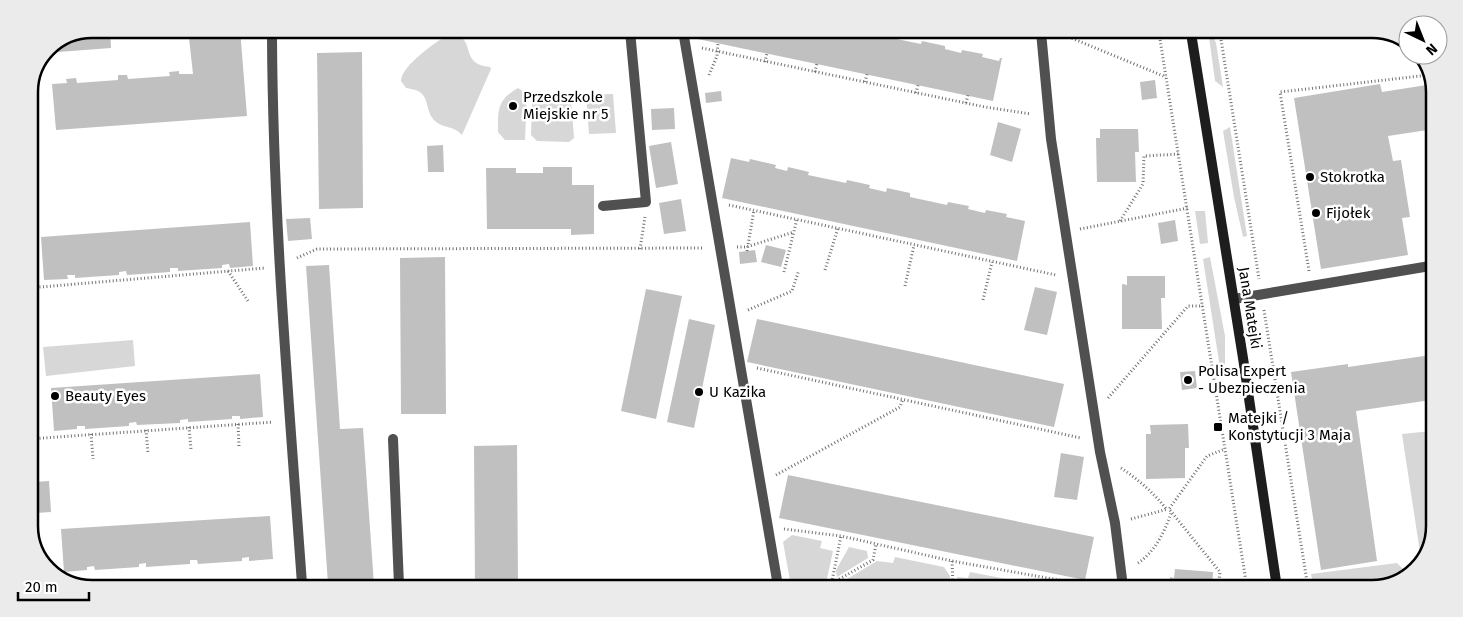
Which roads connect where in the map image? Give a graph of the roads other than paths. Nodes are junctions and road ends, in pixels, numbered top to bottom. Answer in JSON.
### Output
{"nodes":[{"id":1,"x":272,"y":38,"type":"edge"},
{"id":2,"x":631,"y":38,"type":"edge"},
{"id":3,"x":684,"y":38,"type":"edge"},
{"id":4,"x":1042,"y":38,"type":"edge"},
{"id":5,"x":1192,"y":38,"type":"edge"},
{"id":6,"x":603,"y":206,"type":"dead end"},
{"id":7,"x":1425,"y":267,"type":"edge"},
{"id":8,"x":1234,"y":299,"type":"junction"},
{"id":9,"x":393,"y":439,"type":"dead end"},
{"id":10,"x":302,"y":580,"type":"edge"},
{"id":11,"x":400,"y":580,"type":"edge"},
{"id":12,"x":777,"y":580,"type":"edge"},
{"id":13,"x":1122,"y":580,"type":"edge"},
{"id":14,"x":1275,"y":580,"type":"edge"}],
"edges":[{"from":1,"to":10,"type":"street"},
{"from":2,"to":6,"type":"street"},
{"from":3,"to":12,"type":"street"},
{"from":4,"to":13,"type":"street"},
{"from":5,"to":8,"type":"street","name":"Jana Matejki"},
{"from":7,"to":8,"type":"street"},
{"from":8,"to":14,"type":"street","name":"Jana Matejki"},
{"from":9,"to":11,"type":"street"}]}
